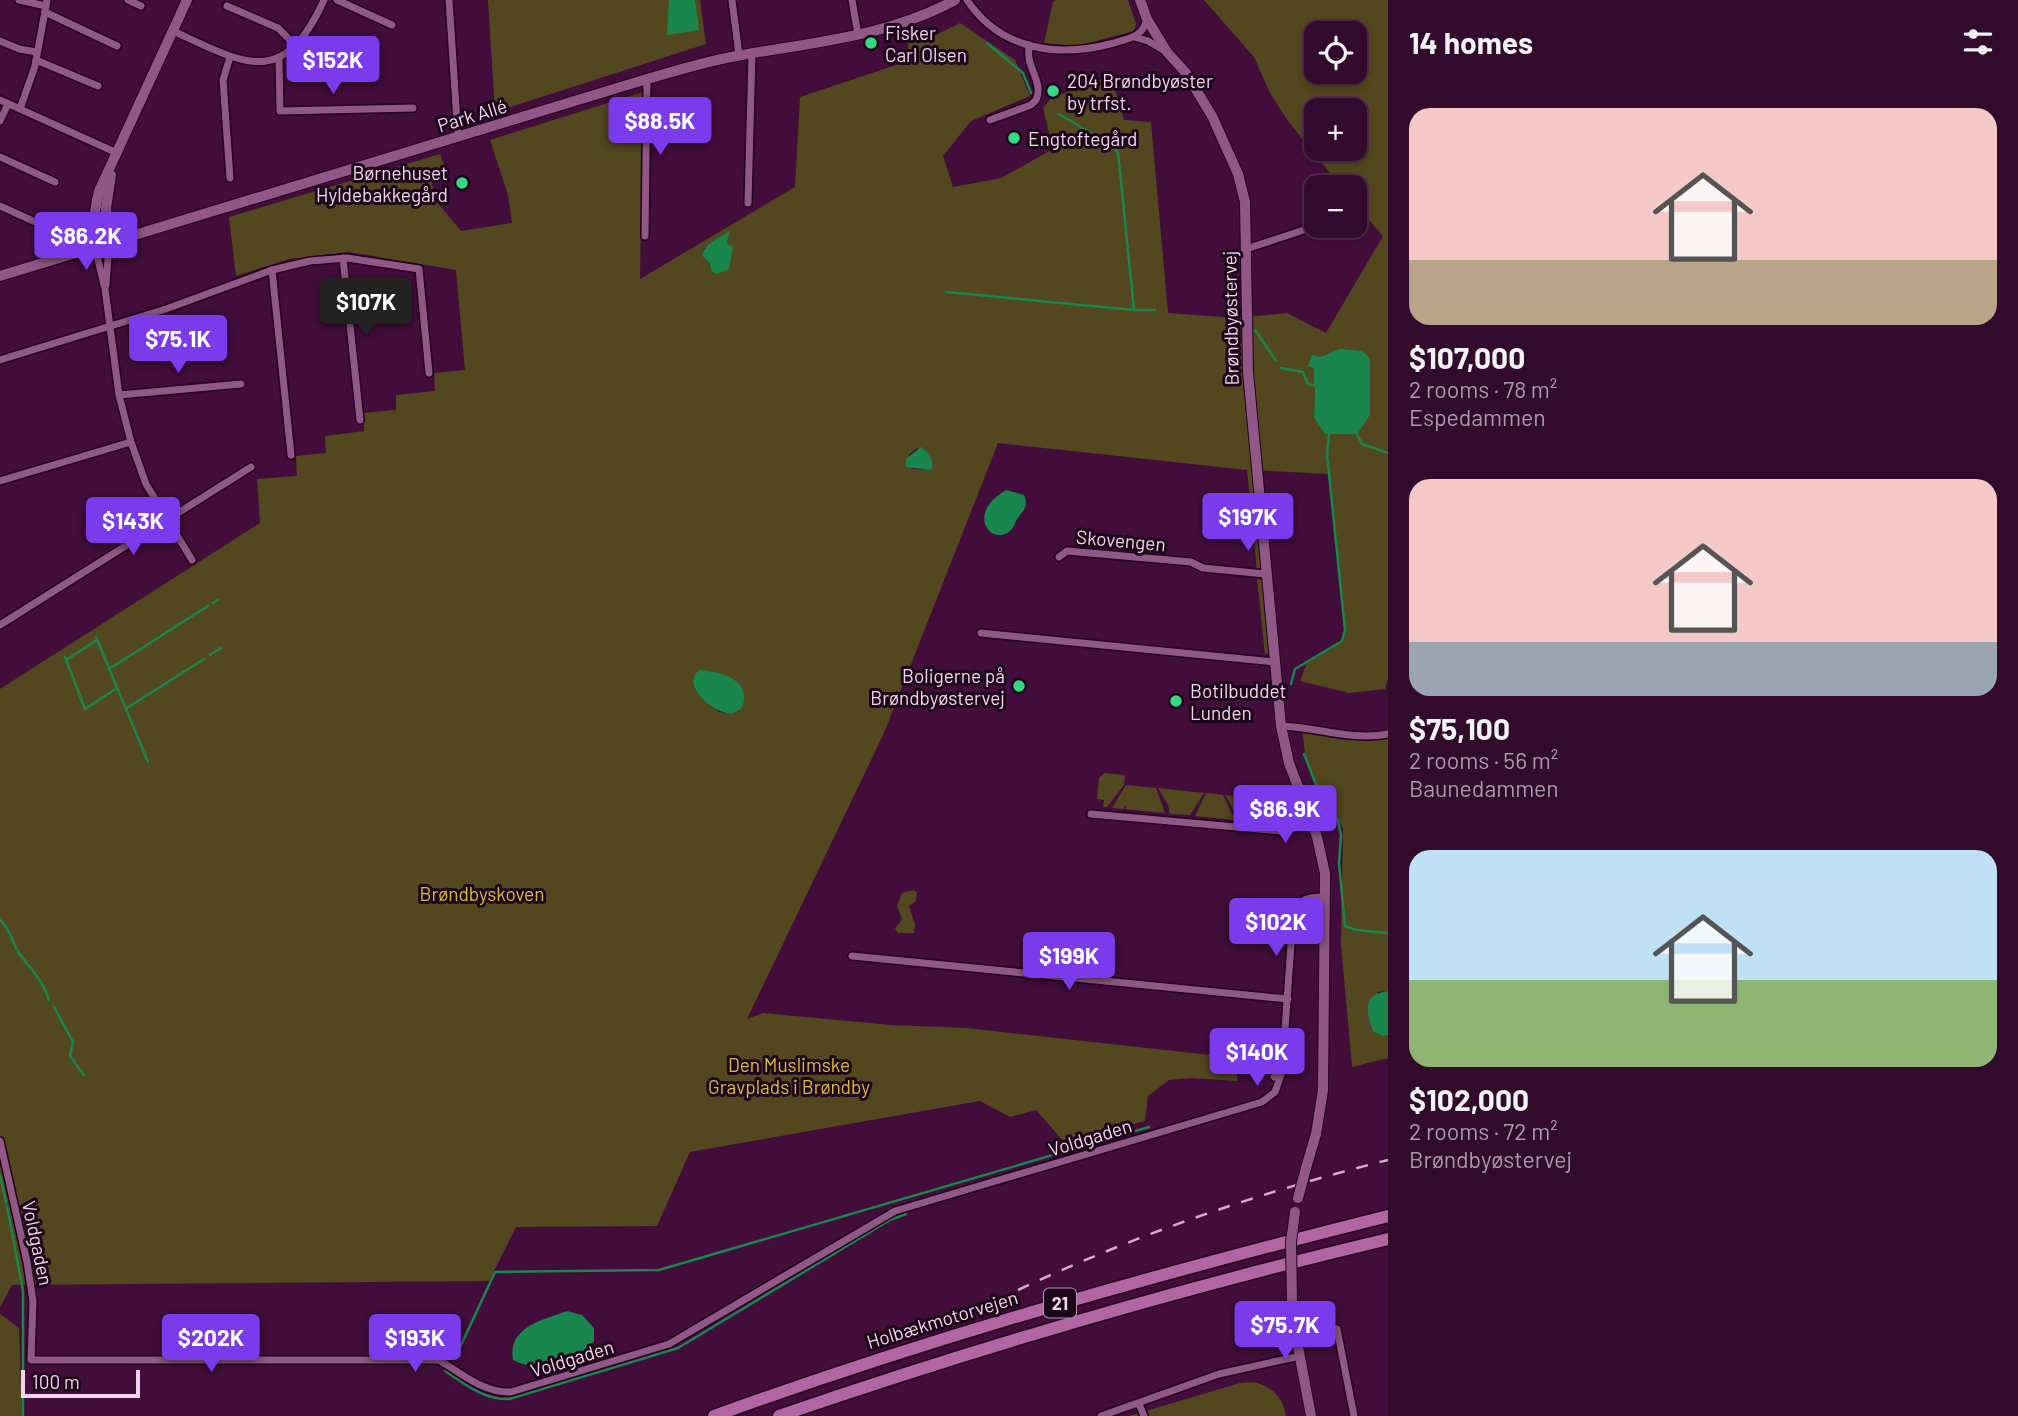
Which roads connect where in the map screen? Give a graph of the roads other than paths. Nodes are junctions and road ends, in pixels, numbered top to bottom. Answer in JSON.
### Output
{"nodes":[{"id":1,"x":19,"y":0,"type":"edge"},
{"id":2,"x":128,"y":0,"type":"edge"},
{"id":3,"x":187,"y":0,"type":"edge"},
{"id":4,"x":324,"y":0,"type":"edge"},
{"id":5,"x":337,"y":0,"type":"edge"},
{"id":6,"x":449,"y":0,"type":"edge"},
{"id":7,"x":732,"y":0,"type":"edge"},
{"id":8,"x":852,"y":0,"type":"edge"},
{"id":9,"x":955,"y":0,"type":"edge"},
{"id":10,"x":967,"y":0,"type":"edge"},
{"id":11,"x":1140,"y":0,"type":"edge"},
{"id":12,"x":46,"y":6,"type":"edge"},
{"id":13,"x":141,"y":6,"type":"dead end"},
{"id":14,"x":227,"y":6,"type":"dead end"},
{"id":15,"x":1147,"y":19,"type":"junction"},
{"id":16,"x":393,"y":25,"type":"dead end"},
{"id":17,"x":173,"y":31,"type":"junction"},
{"id":18,"x":858,"y":35,"type":"junction"},
{"id":19,"x":1134,"y":37,"type":"junction"},
{"id":20,"x":0,"y":41,"type":"edge"},
{"id":21,"x":117,"y":46,"type":"dead end"},
{"id":22,"x":296,"y":46,"type":"junction"},
{"id":23,"x":1030,"y":46,"type":"junction"},
{"id":24,"x":1167,"y":52,"type":"junction"},
{"id":25,"x":752,"y":53,"type":"junction"},
{"id":26,"x":739,"y":55,"type":"junction"},
{"id":27,"x":36,"y":56,"type":"junction"},
{"id":28,"x":230,"y":57,"type":"junction"},
{"id":29,"x":279,"y":57,"type":"junction"},
{"id":30,"x":648,"y":79,"type":"junction"},
{"id":31,"x":98,"y":86,"type":"dead end"},
{"id":32,"x":4,"y":102,"type":"edge"},
{"id":33,"x":413,"y":108,"type":"dead end"},
{"id":34,"x":20,"y":109,"type":"junction"},
{"id":35,"x":990,"y":120,"type":"dead end"},
{"id":36,"x":0,"y":121,"type":"edge"},
{"id":37,"x":458,"y":137,"type":"junction"},
{"id":38,"x":117,"y":153,"type":"junction"},
{"id":39,"x":0,"y":157,"type":"edge"},
{"id":40,"x":113,"y":163,"type":"junction"},
{"id":41,"x":230,"y":178,"type":"dead end"},
{"id":42,"x":55,"y":182,"type":"dead end"},
{"id":43,"x":748,"y":204,"type":"dead end"},
{"id":44,"x":0,"y":206,"type":"edge"},
{"id":45,"x":33,"y":221,"type":"dead end"},
{"id":46,"x":1304,"y":230,"type":"edge"},
{"id":47,"x":645,"y":236,"type":"dead end"},
{"id":48,"x":109,"y":244,"type":"junction"},
{"id":49,"x":95,"y":248,"type":"junction"},
{"id":50,"x":1246,"y":249,"type":"junction"},
{"id":51,"x":343,"y":258,"type":"junction"},
{"id":52,"x":272,"y":270,"type":"junction"},
{"id":53,"x":0,"y":276,"type":"edge"},
{"id":54,"x":105,"y":289,"type":"junction"},
{"id":55,"x":110,"y":325,"type":"junction"},
{"id":56,"x":0,"y":360,"type":"edge"},
{"id":57,"x":429,"y":373,"type":"dead end"},
{"id":58,"x":241,"y":384,"type":"dead end"},
{"id":59,"x":119,"y":395,"type":"junction"},
{"id":60,"x":360,"y":420,"type":"dead end"},
{"id":61,"x":131,"y":442,"type":"junction"},
{"id":62,"x":291,"y":455,"type":"dead end"},
{"id":63,"x":251,"y":467,"type":"dead end"},
{"id":64,"x":0,"y":481,"type":"edge"},
{"id":65,"x":166,"y":520,"type":"junction"},
{"id":66,"x":1059,"y":557,"type":"dead end"},
{"id":67,"x":192,"y":560,"type":"dead end"},
{"id":68,"x":1265,"y":574,"type":"junction"},
{"id":69,"x":0,"y":625,"type":"edge"},
{"id":70,"x":981,"y":633,"type":"dead end"},
{"id":71,"x":1275,"y":662,"type":"junction"},
{"id":72,"x":1280,"y":726,"type":"junction"},
{"id":73,"x":1388,"y":734,"type":"edge"},
{"id":74,"x":1091,"y":814,"type":"dead end"},
{"id":75,"x":1313,"y":824,"type":"junction"},
{"id":76,"x":1325,"y":897,"type":"junction"},
{"id":77,"x":852,"y":956,"type":"dead end"},
{"id":78,"x":1288,"y":999,"type":"junction"},
{"id":79,"x":1282,"y":1072,"type":"junction"},
{"id":80,"x":1274,"y":1077,"type":"dead end"},
{"id":81,"x":0,"y":1141,"type":"edge"},
{"id":82,"x":1388,"y":1216,"type":"edge"},
{"id":83,"x":1388,"y":1238,"type":"edge"},
{"id":84,"x":1337,"y":1329,"type":"dead end"},
{"id":85,"x":1300,"y":1356,"type":"junction"},
{"id":86,"x":1139,"y":1404,"type":"junction"},
{"id":87,"x":714,"y":1416,"type":"edge"},
{"id":88,"x":779,"y":1416,"type":"edge"},
{"id":89,"x":1101,"y":1416,"type":"edge"},
{"id":90,"x":1144,"y":1416,"type":"edge"},
{"id":91,"x":1311,"y":1416,"type":"edge"},
{"id":92,"x":1354,"y":1416,"type":"edge"}],
"edges":[{"from":1,"to":12,"type":"street"},
{"from":2,"to":13,"type":"street"},
{"from":3,"to":17,"type":"street"},
{"from":4,"to":22,"type":"street"},
{"from":5,"to":16,"type":"street"},
{"from":6,"to":37,"type":"street"},
{"from":7,"to":26,"type":"street"},
{"from":8,"to":18,"type":"street"},
{"from":9,"to":18,"type":"street","name":"Park Allé"},
{"from":10,"to":23,"type":"street"},
{"from":11,"to":15,"type":"street","name":"Brøndbyøstervej"},
{"from":12,"to":21,"type":"street"},
{"from":12,"to":27,"type":"street"},
{"from":14,"to":22,"type":"street"},
{"from":15,"to":19,"type":"street"},
{"from":15,"to":24,"type":"street","name":"Brøndbyøstervej"},
{"from":17,"to":28,"type":"street"},
{"from":17,"to":38,"type":"street"},
{"from":18,"to":25,"type":"street","name":"Park Allé"},
{"from":19,"to":23,"type":"street"},
{"from":19,"to":24,"type":"street"},
{"from":20,"to":27,"type":"street"},
{"from":22,"to":29,"type":"street"},
{"from":23,"to":35,"type":"street"},
{"from":24,"to":50,"type":"street","name":"Brøndbyøstervej"},
{"from":25,"to":26,"type":"street","name":"Park Allé"},
{"from":25,"to":43,"type":"street"},
{"from":26,"to":30,"type":"street","name":"Park Allé"},
{"from":27,"to":31,"type":"street"},
{"from":27,"to":34,"type":"street"},
{"from":28,"to":29,"type":"street"},
{"from":28,"to":41,"type":"street"},
{"from":29,"to":33,"type":"street"},
{"from":30,"to":37,"type":"street","name":"Park Allé"},
{"from":30,"to":47,"type":"street"},
{"from":32,"to":34,"type":"street"},
{"from":32,"to":36,"type":"street"},
{"from":34,"to":38,"type":"street"},
{"from":37,"to":48,"type":"street","name":"Park Allé"},
{"from":38,"to":40,"type":"street"},
{"from":39,"to":42,"type":"street"},
{"from":40,"to":48,"type":"street"},
{"from":40,"to":49,"type":"street"},
{"from":44,"to":45,"type":"street"},
{"from":46,"to":50,"type":"street"},
{"from":48,"to":49,"type":"street","name":"Park Allé"},
{"from":48,"to":54,"type":"street"},
{"from":49,"to":53,"type":"street","name":"Park Allé"},
{"from":49,"to":54,"type":"street"},
{"from":50,"to":68,"type":"street","name":"Brøndbyøstervej"},
{"from":51,"to":52,"type":"street"},
{"from":51,"to":57,"type":"street"},
{"from":51,"to":60,"type":"street"},
{"from":52,"to":55,"type":"street"},
{"from":52,"to":62,"type":"street"},
{"from":54,"to":55,"type":"street"},
{"from":55,"to":56,"type":"street"},
{"from":55,"to":59,"type":"street"},
{"from":58,"to":59,"type":"street"},
{"from":59,"to":61,"type":"street"},
{"from":61,"to":64,"type":"street"},
{"from":61,"to":65,"type":"street"},
{"from":63,"to":65,"type":"street"},
{"from":65,"to":67,"type":"street"},
{"from":65,"to":69,"type":"street"},
{"from":66,"to":68,"type":"street","name":"Skovengen"},
{"from":68,"to":71,"type":"street","name":"Brøndbyøstervej"},
{"from":70,"to":71,"type":"street"},
{"from":71,"to":72,"type":"street","name":"Brøndbyøstervej"},
{"from":72,"to":73,"type":"street"},
{"from":72,"to":75,"type":"street","name":"Brøndbyøstervej"},
{"from":74,"to":75,"type":"street"},
{"from":75,"to":76,"type":"street","name":"Brøndbyøstervej"},
{"from":76,"to":78,"type":"street"},
{"from":76,"to":85,"type":"street","name":"Brøndbyøstervej","bridge":true},
{"from":77,"to":78,"type":"street"},
{"from":78,"to":79,"type":"street"},
{"from":79,"to":80,"type":"street"},
{"from":79,"to":81,"type":"street","name":"Voldgaden"},
{"from":82,"to":87,"type":"highway","name":"Holbækmotorvejen","number":"21"},
{"from":83,"to":88,"type":"highway","name":"Holbækmotorvejen","number":"21"},
{"from":84,"to":92,"type":"street"},
{"from":85,"to":86,"type":"street"},
{"from":85,"to":91,"type":"street","name":"Brøndbyøstervej"},
{"from":86,"to":89,"type":"street"},
{"from":86,"to":90,"type":"street"}]}
